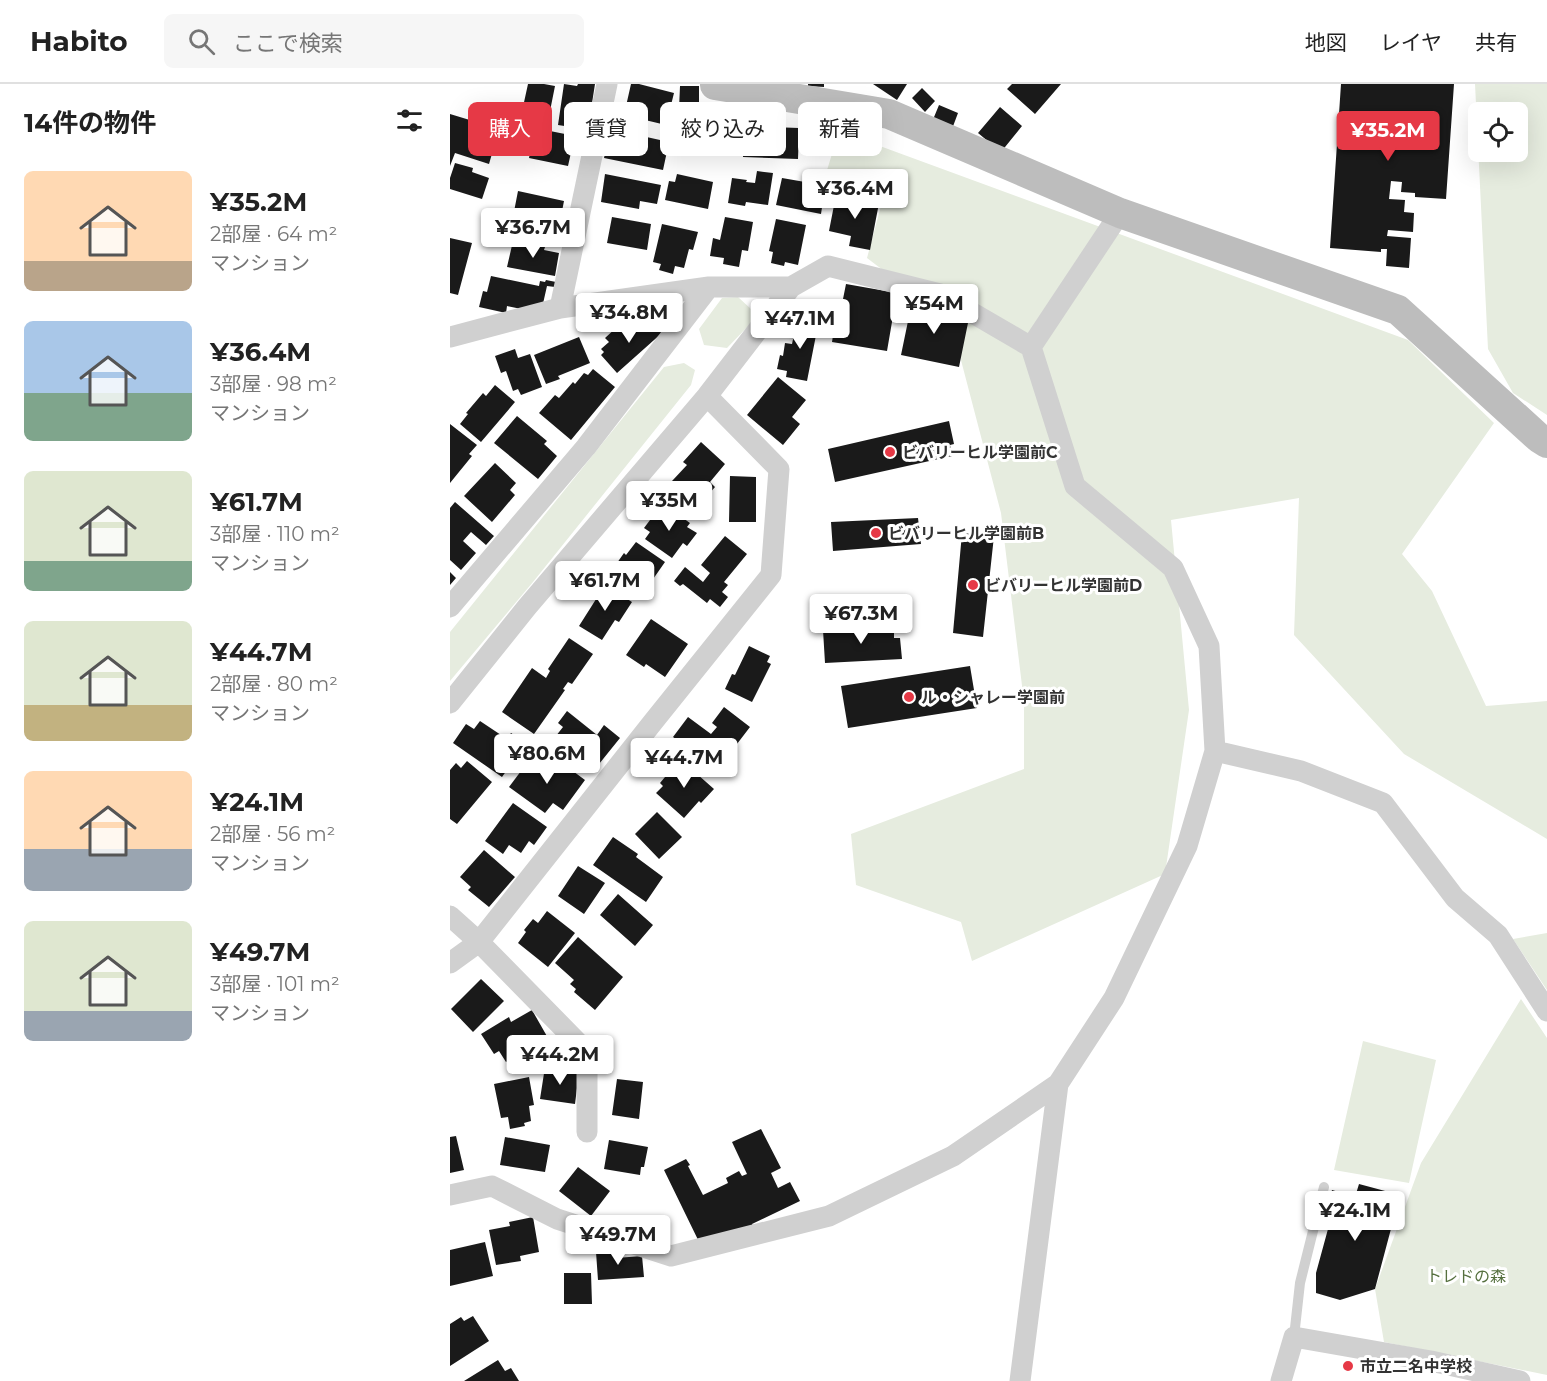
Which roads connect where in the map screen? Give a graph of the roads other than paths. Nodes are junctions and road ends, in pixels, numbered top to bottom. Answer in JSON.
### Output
{"nodes":[{"id":1,"x":607,"y":84,"type":"edge"},
{"id":2,"x":713,"y":84,"type":"edge"},
{"id":3,"x":831,"y":94,"type":"edge"},
{"id":4,"x":1120,"y":213,"type":"junction"},
{"id":5,"x":792,"y":286,"type":"junction"},
{"id":6,"x":709,"y":287,"type":"junction"},
{"id":7,"x":560,"y":308,"type":"junction"},
{"id":8,"x":450,"y":338,"type":"edge"},
{"id":9,"x":1030,"y":347,"type":"junction"},
{"id":10,"x":707,"y":396,"type":"junction"},
{"id":11,"x":1547,"y":443,"type":"edge"},
{"id":12,"x":450,"y":607,"type":"edge"},
{"id":13,"x":450,"y":703,"type":"edge"},
{"id":14,"x":1215,"y":751,"type":"junction"},
{"id":15,"x":450,"y":916,"type":"edge"},
{"id":16,"x":479,"y":942,"type":"junction"},
{"id":17,"x":450,"y":963,"type":"edge"},
{"id":18,"x":1547,"y":1011,"type":"edge"},
{"id":19,"x":1058,"y":1084,"type":"junction"},
{"id":20,"x":587,"y":1132,"type":"dead end"},
{"id":21,"x":1324,"y":1187,"type":"dead end"},
{"id":22,"x":450,"y":1195,"type":"edge"},
{"id":23,"x":1294,"y":1337,"type":"junction"},
{"id":24,"x":1020,"y":1381,"type":"edge"},
{"id":25,"x":1281,"y":1381,"type":"edge"},
{"id":26,"x":1520,"y":1381,"type":"edge"}],
"edges":[{"from":1,"to":7,"type":"street"},
{"from":2,"to":3,"type":"street"},
{"from":3,"to":4,"type":"street"},
{"from":4,"to":9,"type":"street"},
{"from":4,"to":11,"type":"street"},
{"from":5,"to":6,"type":"street"},
{"from":5,"to":9,"type":"street"},
{"from":5,"to":10,"type":"street"},
{"from":6,"to":7,"type":"street"},
{"from":6,"to":12,"type":"street"},
{"from":7,"to":8,"type":"street"},
{"from":9,"to":14,"type":"street"},
{"from":10,"to":13,"type":"street"},
{"from":10,"to":16,"type":"street"},
{"from":14,"to":18,"type":"street"},
{"from":14,"to":19,"type":"street"},
{"from":15,"to":16,"type":"street"},
{"from":16,"to":17,"type":"street"},
{"from":16,"to":20,"type":"street"},
{"from":19,"to":22,"type":"street"},
{"from":19,"to":24,"type":"street"},
{"from":21,"to":23,"type":"lane"},
{"from":23,"to":25,"type":"street"},
{"from":23,"to":26,"type":"street"}]}
